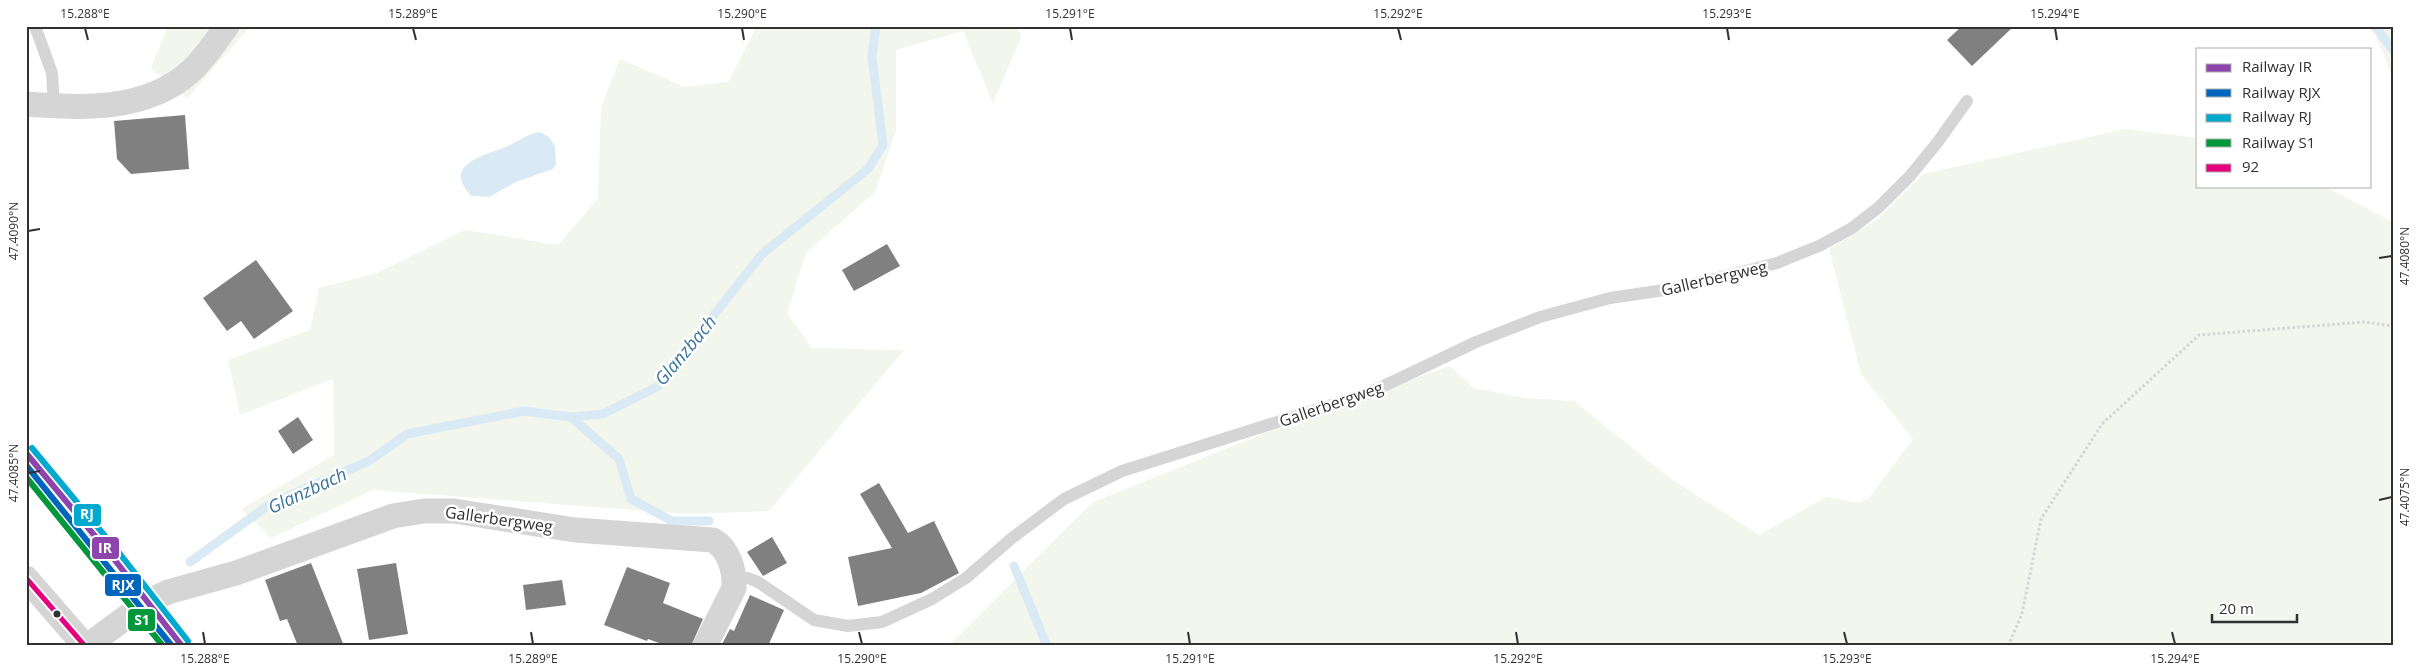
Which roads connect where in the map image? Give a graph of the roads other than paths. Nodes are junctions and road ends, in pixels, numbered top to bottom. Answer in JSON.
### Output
{"nodes":[{"id":1,"x":35,"y":26,"type":"edge"},
{"id":2,"x":227,"y":26,"type":"edge"},
{"id":3,"x":1967,"y":100,"type":"dead end"},
{"id":4,"x":26,"y":104,"type":"edge"},
{"id":5,"x":54,"y":106,"type":"junction"},
{"id":6,"x":26,"y":578,"type":"edge"},
{"id":7,"x":734,"y":578,"type":"junction"},
{"id":8,"x":86,"y":646,"type":"edge"},
{"id":9,"x":705,"y":646,"type":"edge"}],
"edges":[{"from":1,"to":5,"type":"lane"},
{"from":2,"to":5,"type":"street"},
{"from":3,"to":7,"type":"lane","name":"Gallerbergweg"},
{"from":4,"to":5,"type":"street"},
{"from":6,"to":8,"type":"street"},
{"from":7,"to":8,"type":"street","name":"Gallerbergweg"},
{"from":7,"to":9,"type":"street"}]}
